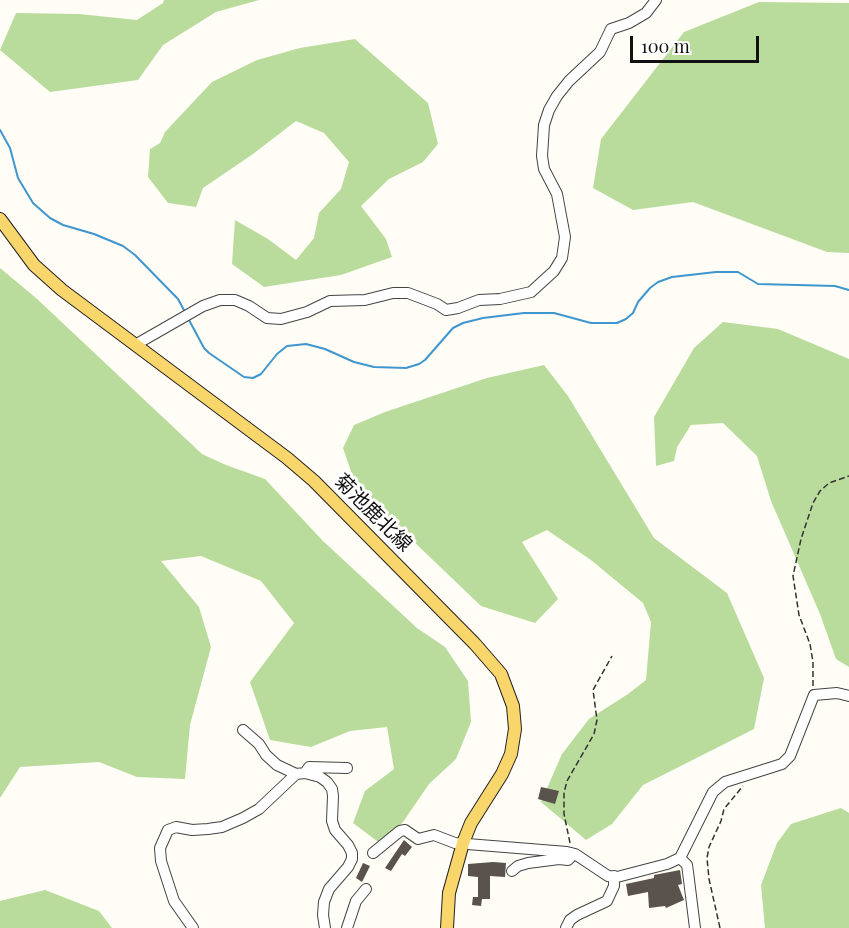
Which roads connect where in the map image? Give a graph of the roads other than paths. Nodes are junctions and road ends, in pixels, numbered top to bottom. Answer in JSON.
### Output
{"nodes":[{"id":1,"x":656,"y":0,"type":"edge"},
{"id":2,"x":0,"y":219,"type":"edge"},
{"id":3,"x":135,"y":345,"type":"junction"},
{"id":4,"x":849,"y":696,"type":"edge"},
{"id":5,"x":243,"y":730,"type":"dead end"},
{"id":6,"x":347,"y":768,"type":"dead end"},
{"id":7,"x":300,"y":773,"type":"junction"},
{"id":8,"x":463,"y":843,"type":"junction"},
{"id":9,"x":373,"y":853,"type":"dead end"},
{"id":10,"x":571,"y":853,"type":"junction"},
{"id":11,"x":680,"y":858,"type":"junction"},
{"id":12,"x":512,"y":871,"type":"dead end"},
{"id":13,"x":614,"y":876,"type":"junction"},
{"id":14,"x":366,"y":889,"type":"dead end"},
{"id":15,"x":193,"y":928,"type":"edge"},
{"id":16,"x":326,"y":928,"type":"edge"},
{"id":17,"x":347,"y":928,"type":"edge"},
{"id":18,"x":447,"y":928,"type":"edge"},
{"id":19,"x":566,"y":928,"type":"edge"},
{"id":20,"x":695,"y":928,"type":"edge"}],
"edges":[{"from":1,"to":3,"type":"street"},
{"from":2,"to":3,"type":"main road","name":"菊池鹿北線"},
{"from":3,"to":8,"type":"main road","name":"菊池鹿北線"},
{"from":4,"to":11,"type":"street"},
{"from":5,"to":7,"type":"street"},
{"from":6,"to":7,"type":"street"},
{"from":7,"to":15,"type":"street"},
{"from":7,"to":16,"type":"street"},
{"from":8,"to":9,"type":"street"},
{"from":8,"to":10,"type":"street"},
{"from":8,"to":18,"type":"main road","name":"菊池鹿北線"},
{"from":10,"to":12,"type":"street"},
{"from":10,"to":13,"type":"street"},
{"from":11,"to":13,"type":"street"},
{"from":11,"to":20,"type":"street"},
{"from":13,"to":19,"type":"street"},
{"from":14,"to":17,"type":"street"}]}
